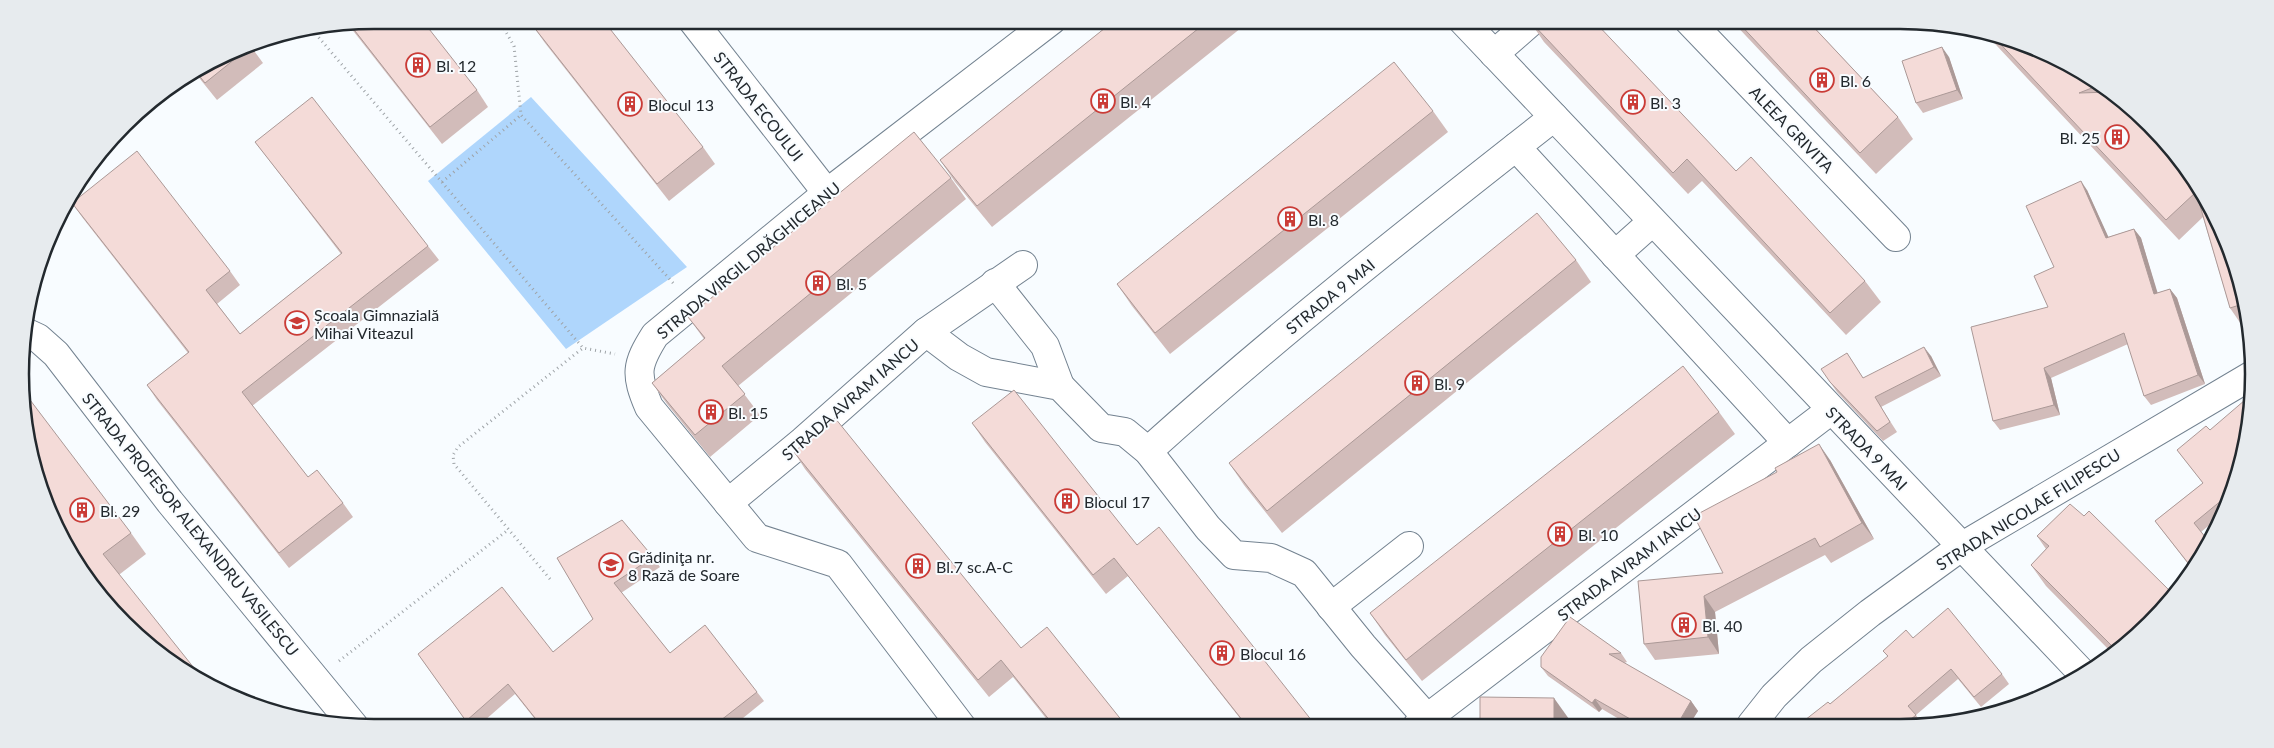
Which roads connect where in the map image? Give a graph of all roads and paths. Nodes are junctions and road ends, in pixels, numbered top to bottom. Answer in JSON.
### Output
{"nodes":[{"id":1,"x":504,"y":29,"type":"edge"},
{"id":2,"x":699,"y":29,"type":"edge"},
{"id":3,"x":1040,"y":29,"type":"edge"},
{"id":4,"x":1470,"y":29,"type":"edge"},
{"id":5,"x":1523,"y":29,"type":"edge"},
{"id":6,"x":1697,"y":29,"type":"edge"},
{"id":7,"x":316,"y":34,"type":"edge"},
{"id":8,"x":1494,"y":54,"type":"junction"},
{"id":9,"x":521,"y":115,"type":"junction"},
{"id":10,"x":1554,"y":117,"type":"junction"},
{"id":11,"x":1516,"y":147,"type":"junction"},
{"id":12,"x":442,"y":182,"type":"junction"},
{"id":13,"x":827,"y":193,"type":"junction"},
{"id":14,"x":1652,"y":222,"type":"junction"},
{"id":15,"x":1896,"y":238,"type":"dead end"},
{"id":16,"x":1615,"y":254,"type":"junction"},
{"id":17,"x":1023,"y":265,"type":"dead end"},
{"id":18,"x":995,"y":283,"type":"junction"},
{"id":19,"x":693,"y":304,"type":"junction"},
{"id":20,"x":926,"y":332,"type":"junction"},
{"id":21,"x":31,"y":335,"type":"edge"},
{"id":22,"x":582,"y":348,"type":"junction"},
{"id":23,"x":640,"y":358,"type":"junction"},
{"id":24,"x":2245,"y":379,"type":"edge"},
{"id":25,"x":1060,"y":386,"type":"junction"},
{"id":26,"x":1830,"y":410,"type":"junction"},
{"id":27,"x":1788,"y":442,"type":"junction"},
{"id":28,"x":1148,"y":451,"type":"junction"},
{"id":29,"x":728,"y":503,"type":"junction"},
{"id":30,"x":508,"y":530,"type":"junction"},
{"id":31,"x":1409,"y":546,"type":"dead end"},
{"id":32,"x":1961,"y":547,"type":"junction"},
{"id":33,"x":550,"y":579,"type":"dead end"},
{"id":34,"x":1330,"y":607,"type":"junction"},
{"id":35,"x":2079,"y":669,"type":"edge"},
{"id":36,"x":316,"y":678,"type":"junction"},
{"id":37,"x":348,"y":719,"type":"edge"},
{"id":38,"x":956,"y":719,"type":"edge"},
{"id":39,"x":1420,"y":719,"type":"edge"},
{"id":40,"x":1426,"y":719,"type":"edge"},
{"id":41,"x":1756,"y":719,"type":"edge"}],
"edges":[{"from":1,"to":9,"type":"path"},
{"from":2,"to":13,"type":"street","name":"STRADA ECOULUI"},
{"from":3,"to":13,"type":"street","name":"STRADA VIRGIL DRĂGHICEANU"},
{"from":4,"to":8,"type":"street","name":"STRADA 9 MAI"},
{"from":5,"to":8,"type":"street"},
{"from":6,"to":15,"type":"street","name":"ALEEA GRIVITA"},
{"from":7,"to":12,"type":"path"},
{"from":8,"to":10,"type":"street","name":"STRADA 9 MAI"},
{"from":9,"to":12,"type":"path"},
{"from":9,"to":19,"type":"path"},
{"from":10,"to":11,"type":"street","name":"STRADA 9 MAI"},
{"from":10,"to":14,"type":"street","name":"STRADA 9 MAI"},
{"from":11,"to":16,"type":"street"},
{"from":11,"to":28,"type":"street","name":"STRADA 9 MAI"},
{"from":12,"to":22,"type":"path"},
{"from":13,"to":19,"type":"street","name":"STRADA VIRGIL DRĂGHICEANU"},
{"from":14,"to":16,"type":"street"},
{"from":14,"to":26,"type":"street","name":"STRADA 9 MAI"},
{"from":16,"to":27,"type":"street"},
{"from":17,"to":18,"type":"street"},
{"from":18,"to":20,"type":"street"},
{"from":18,"to":25,"type":"street"},
{"from":19,"to":23,"type":"street","name":"STRADA VIRGIL DRĂGHICEANU"},
{"from":20,"to":25,"type":"street","name":"STRADA AVRAM IANCU"},
{"from":20,"to":29,"type":"street","name":"STRADA AVRAM IANCU"},
{"from":21,"to":36,"type":"street","name":"STRADA PROFESOR ALEXANDRU VASILESCU"},
{"from":22,"to":23,"type":"path"},
{"from":22,"to":30,"type":"path"},
{"from":23,"to":29,"type":"street"},
{"from":24,"to":32,"type":"street","name":"STRADA NICOLAE FILIPESCU"},
{"from":25,"to":28,"type":"street","name":"STRADA AVRAM IANCU"},
{"from":26,"to":27,"type":"street","name":"STRADA AVRAM IANCU"},
{"from":26,"to":32,"type":"street","name":"STRADA 9 MAI"},
{"from":27,"to":40,"type":"street","name":"STRADA AVRAM IANCU"},
{"from":28,"to":34,"type":"street","name":"STRADA AVRAM IANCU"},
{"from":29,"to":38,"type":"street"},
{"from":30,"to":33,"type":"path"},
{"from":30,"to":36,"type":"path"},
{"from":31,"to":34,"type":"street"},
{"from":32,"to":35,"type":"street","name":"STRADA 9 MAI"},
{"from":32,"to":41,"type":"street","name":"STRADA NICOLAE FILIPESCU"},
{"from":34,"to":39,"type":"street","name":"STRADA AVRAM IANCU"},
{"from":36,"to":37,"type":"street","name":"STRADA PROFESOR ALEXANDRU VASILESCU"}]}
